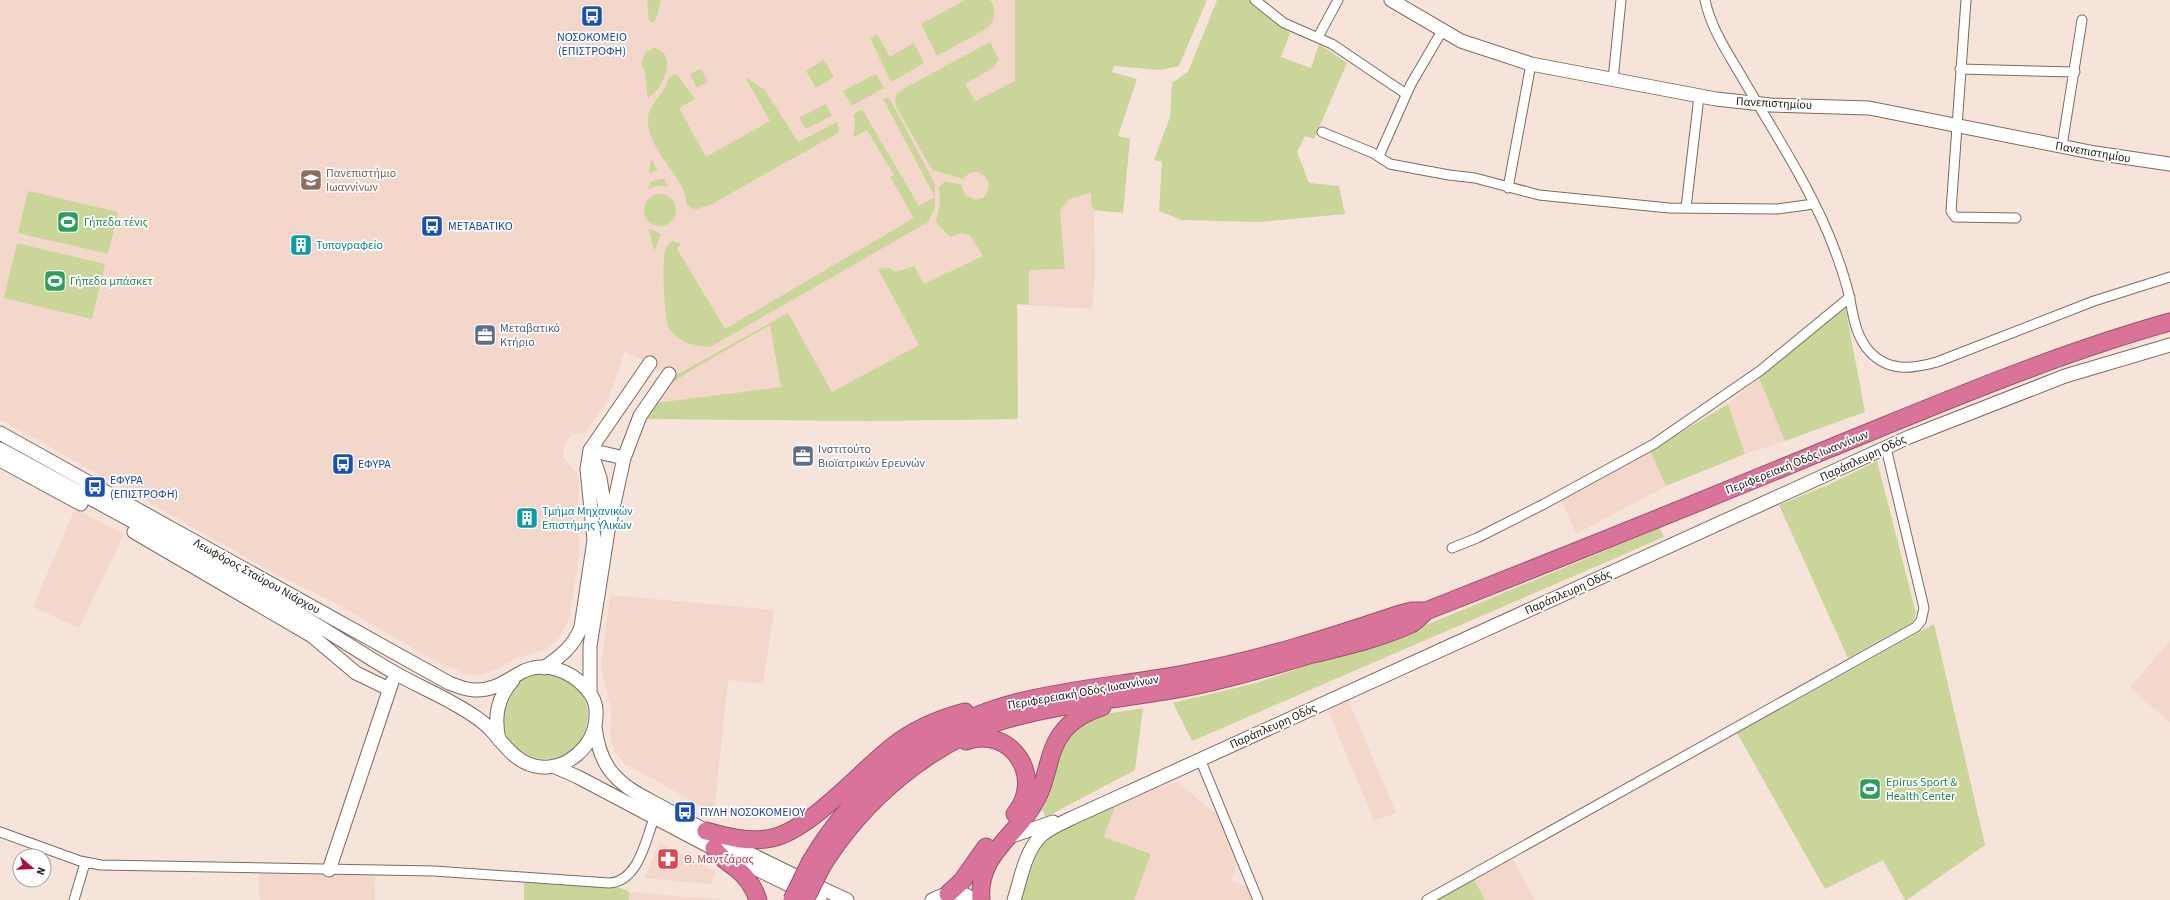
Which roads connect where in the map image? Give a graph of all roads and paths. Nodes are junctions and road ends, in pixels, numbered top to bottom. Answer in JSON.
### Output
{"nodes":[{"id":1,"x":1255,"y":0,"type":"edge"},
{"id":2,"x":1338,"y":0,"type":"edge"},
{"id":3,"x":1391,"y":0,"type":"edge"},
{"id":4,"x":1621,"y":0,"type":"edge"},
{"id":5,"x":1705,"y":0,"type":"edge"},
{"id":6,"x":1966,"y":0,"type":"edge"},
{"id":7,"x":2082,"y":20,"type":"dead end"},
{"id":8,"x":1442,"y":31,"type":"junction"},
{"id":9,"x":1318,"y":37,"type":"junction"},
{"id":10,"x":1531,"y":64,"type":"junction"},
{"id":11,"x":1960,"y":69,"type":"junction"},
{"id":12,"x":2075,"y":72,"type":"junction"},
{"id":13,"x":1613,"y":80,"type":"junction"},
{"id":14,"x":1406,"y":94,"type":"junction"},
{"id":15,"x":1699,"y":96,"type":"junction"},
{"id":16,"x":1758,"y":104,"type":"junction"},
{"id":17,"x":1956,"y":127,"type":"junction"},
{"id":18,"x":1322,"y":132,"type":"dead end"},
{"id":19,"x":2062,"y":146,"type":"junction"},
{"id":20,"x":1379,"y":156,"type":"junction"},
{"id":21,"x":2170,"y":164,"type":"edge"},
{"id":22,"x":1508,"y":188,"type":"junction"},
{"id":23,"x":1814,"y":204,"type":"junction"},
{"id":24,"x":1686,"y":208,"type":"junction"},
{"id":25,"x":2016,"y":218,"type":"dead end"},
{"id":26,"x":2170,"y":277,"type":"edge"},
{"id":27,"x":1850,"y":297,"type":"junction"},
{"id":28,"x":2170,"y":322,"type":"edge"},
{"id":29,"x":2170,"y":344,"type":"edge"},
{"id":30,"x":650,"y":363,"type":"dead end"},
{"id":31,"x":669,"y":374,"type":"dead end"},
{"id":32,"x":0,"y":433,"type":"edge"},
{"id":33,"x":1886,"y":448,"type":"junction"},
{"id":34,"x":0,"y":449,"type":"edge"},
{"id":35,"x":590,"y":450,"type":"junction"},
{"id":36,"x":624,"y":458,"type":"junction"},
{"id":37,"x":0,"y":460,"type":"edge"},
{"id":38,"x":608,"y":531,"type":"junction"},
{"id":39,"x":1452,"y":548,"type":"dead end"},
{"id":40,"x":1426,"y":611,"type":"junction"},
{"id":41,"x":544,"y":668,"type":"junction"},
{"id":42,"x":396,"y":673,"type":"junction"},
{"id":43,"x":517,"y":675,"type":"junction"},
{"id":44,"x":389,"y":690,"type":"junction"},
{"id":45,"x":590,"y":693,"type":"junction"},
{"id":46,"x":1132,"y":695,"type":"junction"},
{"id":47,"x":1007,"y":705,"type":"junction"},
{"id":48,"x":595,"y":727,"type":"junction"},
{"id":49,"x":499,"y":740,"type":"junction"},
{"id":50,"x":945,"y":746,"type":"junction"},
{"id":51,"x":1200,"y":759,"type":"junction"},
{"id":52,"x":553,"y":766,"type":"junction"},
{"id":53,"x":654,"y":818,"type":"junction"},
{"id":54,"x":1066,"y":821,"type":"junction"},
{"id":55,"x":706,"y":831,"type":"junction"},
{"id":56,"x":0,"y":832,"type":"edge"},
{"id":57,"x":1009,"y":837,"type":"junction"},
{"id":58,"x":714,"y":848,"type":"junction"},
{"id":59,"x":85,"y":862,"type":"junction"},
{"id":60,"x":816,"y":863,"type":"junction"},
{"id":61,"x":329,"y":870,"type":"junction"},
{"id":62,"x":940,"y":897,"type":"edge"},
{"id":63,"x":74,"y":900,"type":"edge"},
{"id":64,"x":758,"y":900,"type":"edge"},
{"id":65,"x":792,"y":900,"type":"edge"},
{"id":66,"x":805,"y":900,"type":"edge"},
{"id":67,"x":820,"y":900,"type":"edge"},
{"id":68,"x":847,"y":900,"type":"edge"},
{"id":69,"x":974,"y":900,"type":"edge"},
{"id":70,"x":981,"y":900,"type":"edge"},
{"id":71,"x":1014,"y":900,"type":"edge"},
{"id":72,"x":1258,"y":900,"type":"edge"},
{"id":73,"x":1427,"y":900,"type":"edge"}],
"edges":[{"from":1,"to":9,"type":"street"},
{"from":2,"to":9,"type":"street"},
{"from":3,"to":8,"type":"street","name":"Πανεπιστημίου"},
{"from":4,"to":13,"type":"street"},
{"from":5,"to":16,"type":"street"},
{"from":6,"to":11,"type":"street"},
{"from":7,"to":12,"type":"street"},
{"from":8,"to":10,"type":"street","name":"Πανεπιστημίου"},
{"from":8,"to":14,"type":"street"},
{"from":9,"to":14,"type":"street"},
{"from":10,"to":13,"type":"street","name":"Πανεπιστημίου"},
{"from":10,"to":22,"type":"street"},
{"from":11,"to":12,"type":"street"},
{"from":11,"to":17,"type":"street"},
{"from":12,"to":19,"type":"street"},
{"from":13,"to":15,"type":"street","name":"Πανεπιστημίου"},
{"from":14,"to":20,"type":"street"},
{"from":15,"to":16,"type":"street","name":"Πανεπιστημίου"},
{"from":15,"to":24,"type":"street"},
{"from":16,"to":17,"type":"street","name":"Πανεπιστημίου"},
{"from":16,"to":23,"type":"street"},
{"from":17,"to":19,"type":"street","name":"Πανεπιστημίου"},
{"from":17,"to":25,"type":"street"},
{"from":18,"to":20,"type":"street"},
{"from":19,"to":21,"type":"street","name":"Πανεπιστημίου"},
{"from":20,"to":22,"type":"street"},
{"from":22,"to":24,"type":"street"},
{"from":23,"to":24,"type":"street"},
{"from":23,"to":27,"type":"street"},
{"from":26,"to":27,"type":"street"},
{"from":27,"to":39,"type":"street"},
{"from":28,"to":40,"type":"highway","name":"Περιφερειακή Οδός Ιωαννίνων"},
{"from":29,"to":33,"type":"street","name":"Παράπλευρη Οδός"},
{"from":30,"to":35,"type":"street"},
{"from":31,"to":36,"type":"street"},
{"from":32,"to":43,"type":"street","name":"Λεωφόρος Σταύρου Νιάρχου"},
{"from":33,"to":51,"type":"street","name":"Παράπλευρη Οδός"},
{"from":33,"to":73,"type":"street"},
{"from":34,"to":42,"type":"street","name":"Λεωφόρος Σταύρου Νιάρχου"},
{"from":35,"to":36,"type":"street"},
{"from":35,"to":38,"type":"street"},
{"from":35,"to":41,"type":"street"},
{"from":36,"to":38,"type":"street"},
{"from":37,"to":44,"type":"street"},
{"from":38,"to":45,"type":"street"},
{"from":40,"to":46,"type":"highway","name":"Περιφερειακή Οδός Ιωαννίνων"},
{"from":40,"to":47,"type":"highway","name":"Περιφερειακή Οδός Ιωαννίνων"},
{"from":41,"to":43,"type":"street","name":"Λεωφόρος Σταύρου Νιάρχου"},
{"from":41,"to":45,"type":"street","name":"Λεωφόρος Σταύρου Νιάρχου"},
{"from":42,"to":44,"type":"street"},
{"from":42,"to":49,"type":"street","name":"Λεωφόρος Σταύρου Νιάρχου"},
{"from":43,"to":49,"type":"street"},
{"from":44,"to":61,"type":"street"},
{"from":45,"to":48,"type":"street","name":"Λεωφόρος Σταύρου Νιάρχου"},
{"from":46,"to":50,"type":"highway","name":"Περιφερειακή Οδός Ιωαννίνων"},
{"from":46,"to":57,"type":"highway"},
{"from":47,"to":55,"type":"highway"},
{"from":47,"to":60,"type":"highway","name":"Περιφερειακή Οδός Ιωαννίνων"},
{"from":48,"to":52,"type":"street","name":"Λεωφόρος Σταύρου Νιάρχου"},
{"from":48,"to":55,"type":"street","name":"Λεωφόρος Σταύρου Νιάρχου"},
{"from":49,"to":52,"type":"street","name":"Λεωφόρος Σταύρου Νιάρχου"},
{"from":50,"to":60,"type":"highway","name":"Περιφερειακή Οδός Ιωαννίνων"},
{"from":50,"to":62,"type":"highway"},
{"from":51,"to":54,"type":"street","name":"Παράπλευρη Οδός"},
{"from":51,"to":72,"type":"street"},
{"from":52,"to":53,"type":"street","name":"Λεωφόρος Σταύρου Νιάρχου"},
{"from":53,"to":58,"type":"street","name":"Λεωφόρος Σταύρου Νιάρχου"},
{"from":53,"to":61,"type":"street"},
{"from":54,"to":57,"type":"street"},
{"from":54,"to":71,"type":"street","name":"Παράπλευρη Οδός"},
{"from":55,"to":68,"type":"street","name":"Λεωφόρος Σταύρου Νιάρχου"},
{"from":56,"to":59,"type":"street"},
{"from":57,"to":70,"type":"highway"},
{"from":58,"to":64,"type":"highway"},
{"from":58,"to":67,"type":"street","name":"Λεωφόρος Σταύρου Νιάρχου"},
{"from":59,"to":61,"type":"street"},
{"from":59,"to":63,"type":"street"},
{"from":60,"to":65,"type":"highway","name":"Περιφερειακή Οδός Ιωαννίνων","bridge":true},
{"from":60,"to":66,"type":"highway","name":"Περιφερειακή Οδός Ιωαννίνων","bridge":true},
{"from":62,"to":69,"type":"street"}]}
